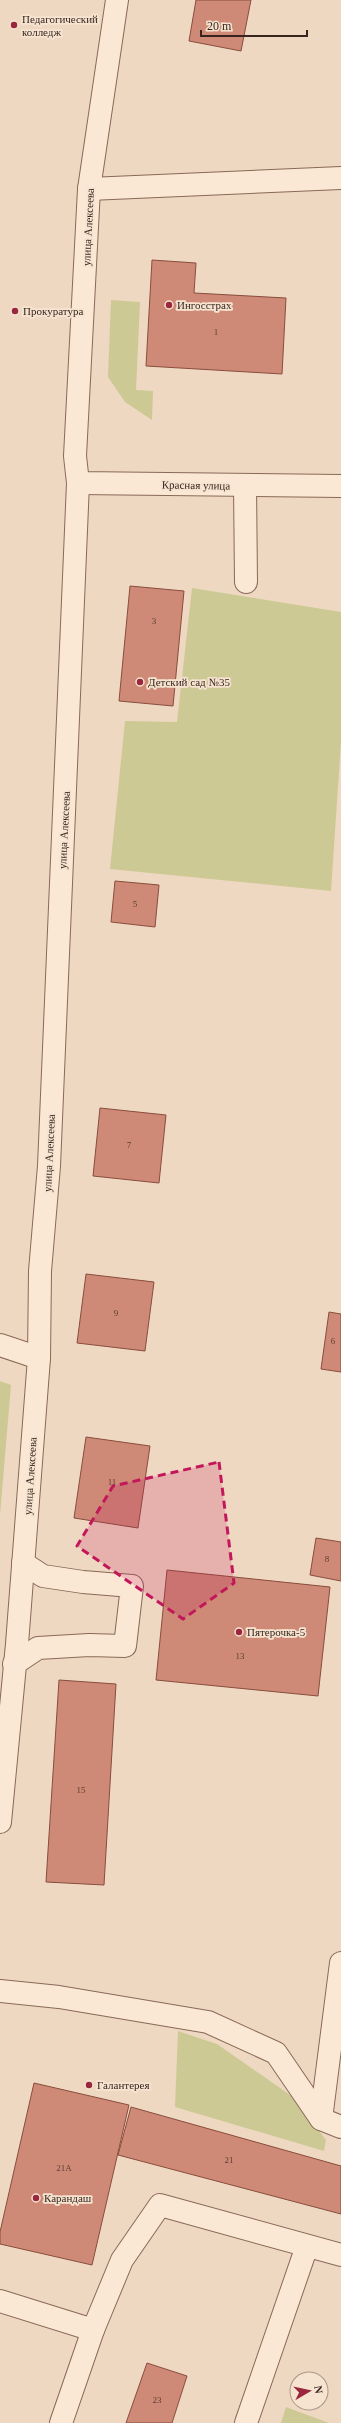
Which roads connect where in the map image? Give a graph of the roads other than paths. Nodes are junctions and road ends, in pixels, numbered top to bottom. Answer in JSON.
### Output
{"nodes":[{"id":1,"x":117,"y":0,"type":"edge"},
{"id":2,"x":341,"y":178,"type":"edge"},
{"id":3,"x":89,"y":188,"type":"junction"},
{"id":4,"x":78,"y":483,"type":"junction"},
{"id":5,"x":245,"y":485,"type":"junction"},
{"id":6,"x":341,"y":486,"type":"edge"},
{"id":7,"x":246,"y":582,"type":"dead end"},
{"id":8,"x":0,"y":1345,"type":"edge"},
{"id":9,"x":39,"y":1358,"type":"junction"},
{"id":10,"x":23,"y":1563,"type":"junction"},
{"id":11,"x":14,"y":1664,"type":"junction"},
{"id":12,"x":0,"y":1822,"type":"edge"},
{"id":13,"x":341,"y":1963,"type":"edge"},
{"id":14,"x":0,"y":1991,"type":"edge"},
{"id":15,"x":321,"y":2119,"type":"junction"},
{"id":16,"x":341,"y":2128,"type":"edge"},
{"id":17,"x":307,"y":2246,"type":"junction"},
{"id":18,"x":341,"y":2255,"type":"edge"},
{"id":19,"x":0,"y":2301,"type":"edge"},
{"id":20,"x":93,"y":2330,"type":"junction"},
{"id":21,"x":61,"y":2423,"type":"edge"},
{"id":22,"x":246,"y":2423,"type":"edge"}],
"edges":[{"from":1,"to":3,"type":"street","name":"улица Алексеева"},
{"from":2,"to":3,"type":"street"},
{"from":3,"to":4,"type":"street","name":"улица Алексеева"},
{"from":4,"to":5,"type":"street","name":"Красная улица"},
{"from":4,"to":9,"type":"street","name":"улица Алексеева"},
{"from":5,"to":6,"type":"street","name":"Красная улица"},
{"from":5,"to":7,"type":"street"},
{"from":8,"to":9,"type":"street"},
{"from":9,"to":10,"type":"street","name":"улица Алексеева"},
{"from":10,"to":11,"type":"street","name":"улица Алексеева"},
{"from":10,"to":11,"type":"street"},
{"from":11,"to":12,"type":"street","name":"улица Алексеева"},
{"from":13,"to":15,"type":"street"},
{"from":14,"to":15,"type":"street"},
{"from":15,"to":16,"type":"street"},
{"from":17,"to":18,"type":"street"},
{"from":17,"to":20,"type":"street"},
{"from":17,"to":22,"type":"street"},
{"from":19,"to":20,"type":"street"},
{"from":20,"to":21,"type":"street"}]}
